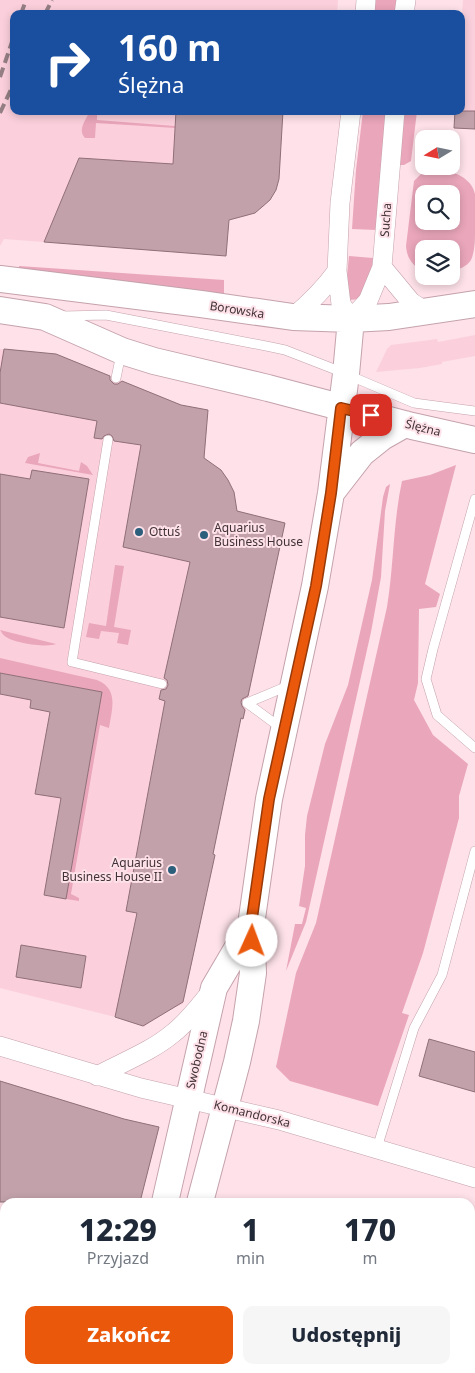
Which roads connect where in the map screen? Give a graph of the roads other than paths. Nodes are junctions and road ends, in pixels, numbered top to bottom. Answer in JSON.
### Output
{"nodes":[{"id":1,"x":351,"y":115,"type":"edge"},
{"id":2,"x":395,"y":115,"type":"edge"},
{"id":3,"x":382,"y":267,"type":"junction"},
{"id":4,"x":337,"y":270,"type":"junction"},
{"id":5,"x":0,"y":280,"type":"edge"},
{"id":6,"x":475,"y":304,"type":"edge"},
{"id":7,"x":0,"y":310,"type":"edge"},
{"id":8,"x":426,"y":312,"type":"junction"},
{"id":9,"x":45,"y":316,"type":"junction"},
{"id":10,"x":293,"y":317,"type":"junction"},
{"id":11,"x":351,"y":319,"type":"junction"},
{"id":12,"x":122,"y":352,"type":"junction"},
{"id":13,"x":346,"y":374,"type":"junction"},
{"id":14,"x":116,"y":378,"type":"dead end"},
{"id":15,"x":341,"y":408,"type":"junction"},
{"id":16,"x":475,"y":411,"type":"edge"},
{"id":17,"x":405,"y":424,"type":"junction"},
{"id":18,"x":108,"y":440,"type":"dead end"},
{"id":19,"x":475,"y":440,"type":"edge"},
{"id":20,"x":331,"y":493,"type":"junction"},
{"id":21,"x":475,"y":499,"type":"edge"},
{"id":22,"x":294,"y":683,"type":"junction"},
{"id":23,"x":162,"y":684,"type":"dead end"},
{"id":24,"x":283,"y":730,"type":"junction"},
{"id":25,"x":475,"y":748,"type":"edge"},
{"id":26,"x":475,"y":851,"type":"edge"},
{"id":27,"x":251,"y":925,"type":"junction"},
{"id":28,"x":214,"y":988,"type":"junction"},
{"id":29,"x":0,"y":1046,"type":"edge"},
{"id":30,"x":97,"y":1076,"type":"junction"},
{"id":31,"x":189,"y":1099,"type":"junction"},
{"id":32,"x":225,"y":1106,"type":"junction"},
{"id":33,"x":377,"y":1148,"type":"junction"},
{"id":34,"x":475,"y":1178,"type":"edge"},
{"id":35,"x":166,"y":1198,"type":"edge"},
{"id":36,"x":201,"y":1198,"type":"edge"}],
"edges":[{"from":1,"to":4,"type":"street"},
{"from":2,"to":3,"type":"street","name":"Sucha"},
{"from":3,"to":8,"type":"street"},
{"from":3,"to":11,"type":"street","name":"Sucha"},
{"from":4,"to":10,"type":"street"},
{"from":4,"to":11,"type":"street"},
{"from":5,"to":10,"type":"street","name":"Borowska"},
{"from":6,"to":8,"type":"street","name":"Borowska"},
{"from":7,"to":9,"type":"street"},
{"from":8,"to":11,"type":"street","name":"Borowska"},
{"from":9,"to":12,"type":"street"},
{"from":9,"to":13,"type":"lane"},
{"from":10,"to":11,"type":"street","name":"Borowska"},
{"from":11,"to":13,"type":"street"},
{"from":12,"to":14,"type":"lane"},
{"from":12,"to":15,"type":"street"},
{"from":13,"to":15,"type":"street"},
{"from":13,"to":16,"type":"lane"},
{"from":15,"to":17,"type":"street","name":"Ślężna"},
{"from":15,"to":20,"type":"street","name":"Swobodna"},
{"from":17,"to":19,"type":"street","name":"Ślężna"},
{"from":17,"to":20,"type":"street"},
{"from":18,"to":23,"type":"lane"},
{"from":20,"to":22,"type":"street","name":"Swobodna"},
{"from":21,"to":25,"type":"lane"},
{"from":22,"to":24,"type":"street","name":"Swobodna"},
{"from":22,"to":24,"type":"lane"},
{"from":24,"to":27,"type":"street","name":"Swobodna"},
{"from":26,"to":33,"type":"lane"},
{"from":27,"to":28,"type":"street","name":"Swobodna"},
{"from":27,"to":32,"type":"street","name":"Swobodna"},
{"from":28,"to":30,"type":"street"},
{"from":28,"to":31,"type":"street","name":"Swobodna"},
{"from":29,"to":30,"type":"street","name":"Komandorska"},
{"from":30,"to":31,"type":"street","name":"Komandorska"},
{"from":31,"to":32,"type":"street","name":"Komandorska"},
{"from":31,"to":35,"type":"street","name":"Swobodna"},
{"from":32,"to":33,"type":"street","name":"Komandorska"},
{"from":32,"to":36,"type":"street","name":"Swobodna"},
{"from":33,"to":34,"type":"street","name":"Komandorska"}]}
